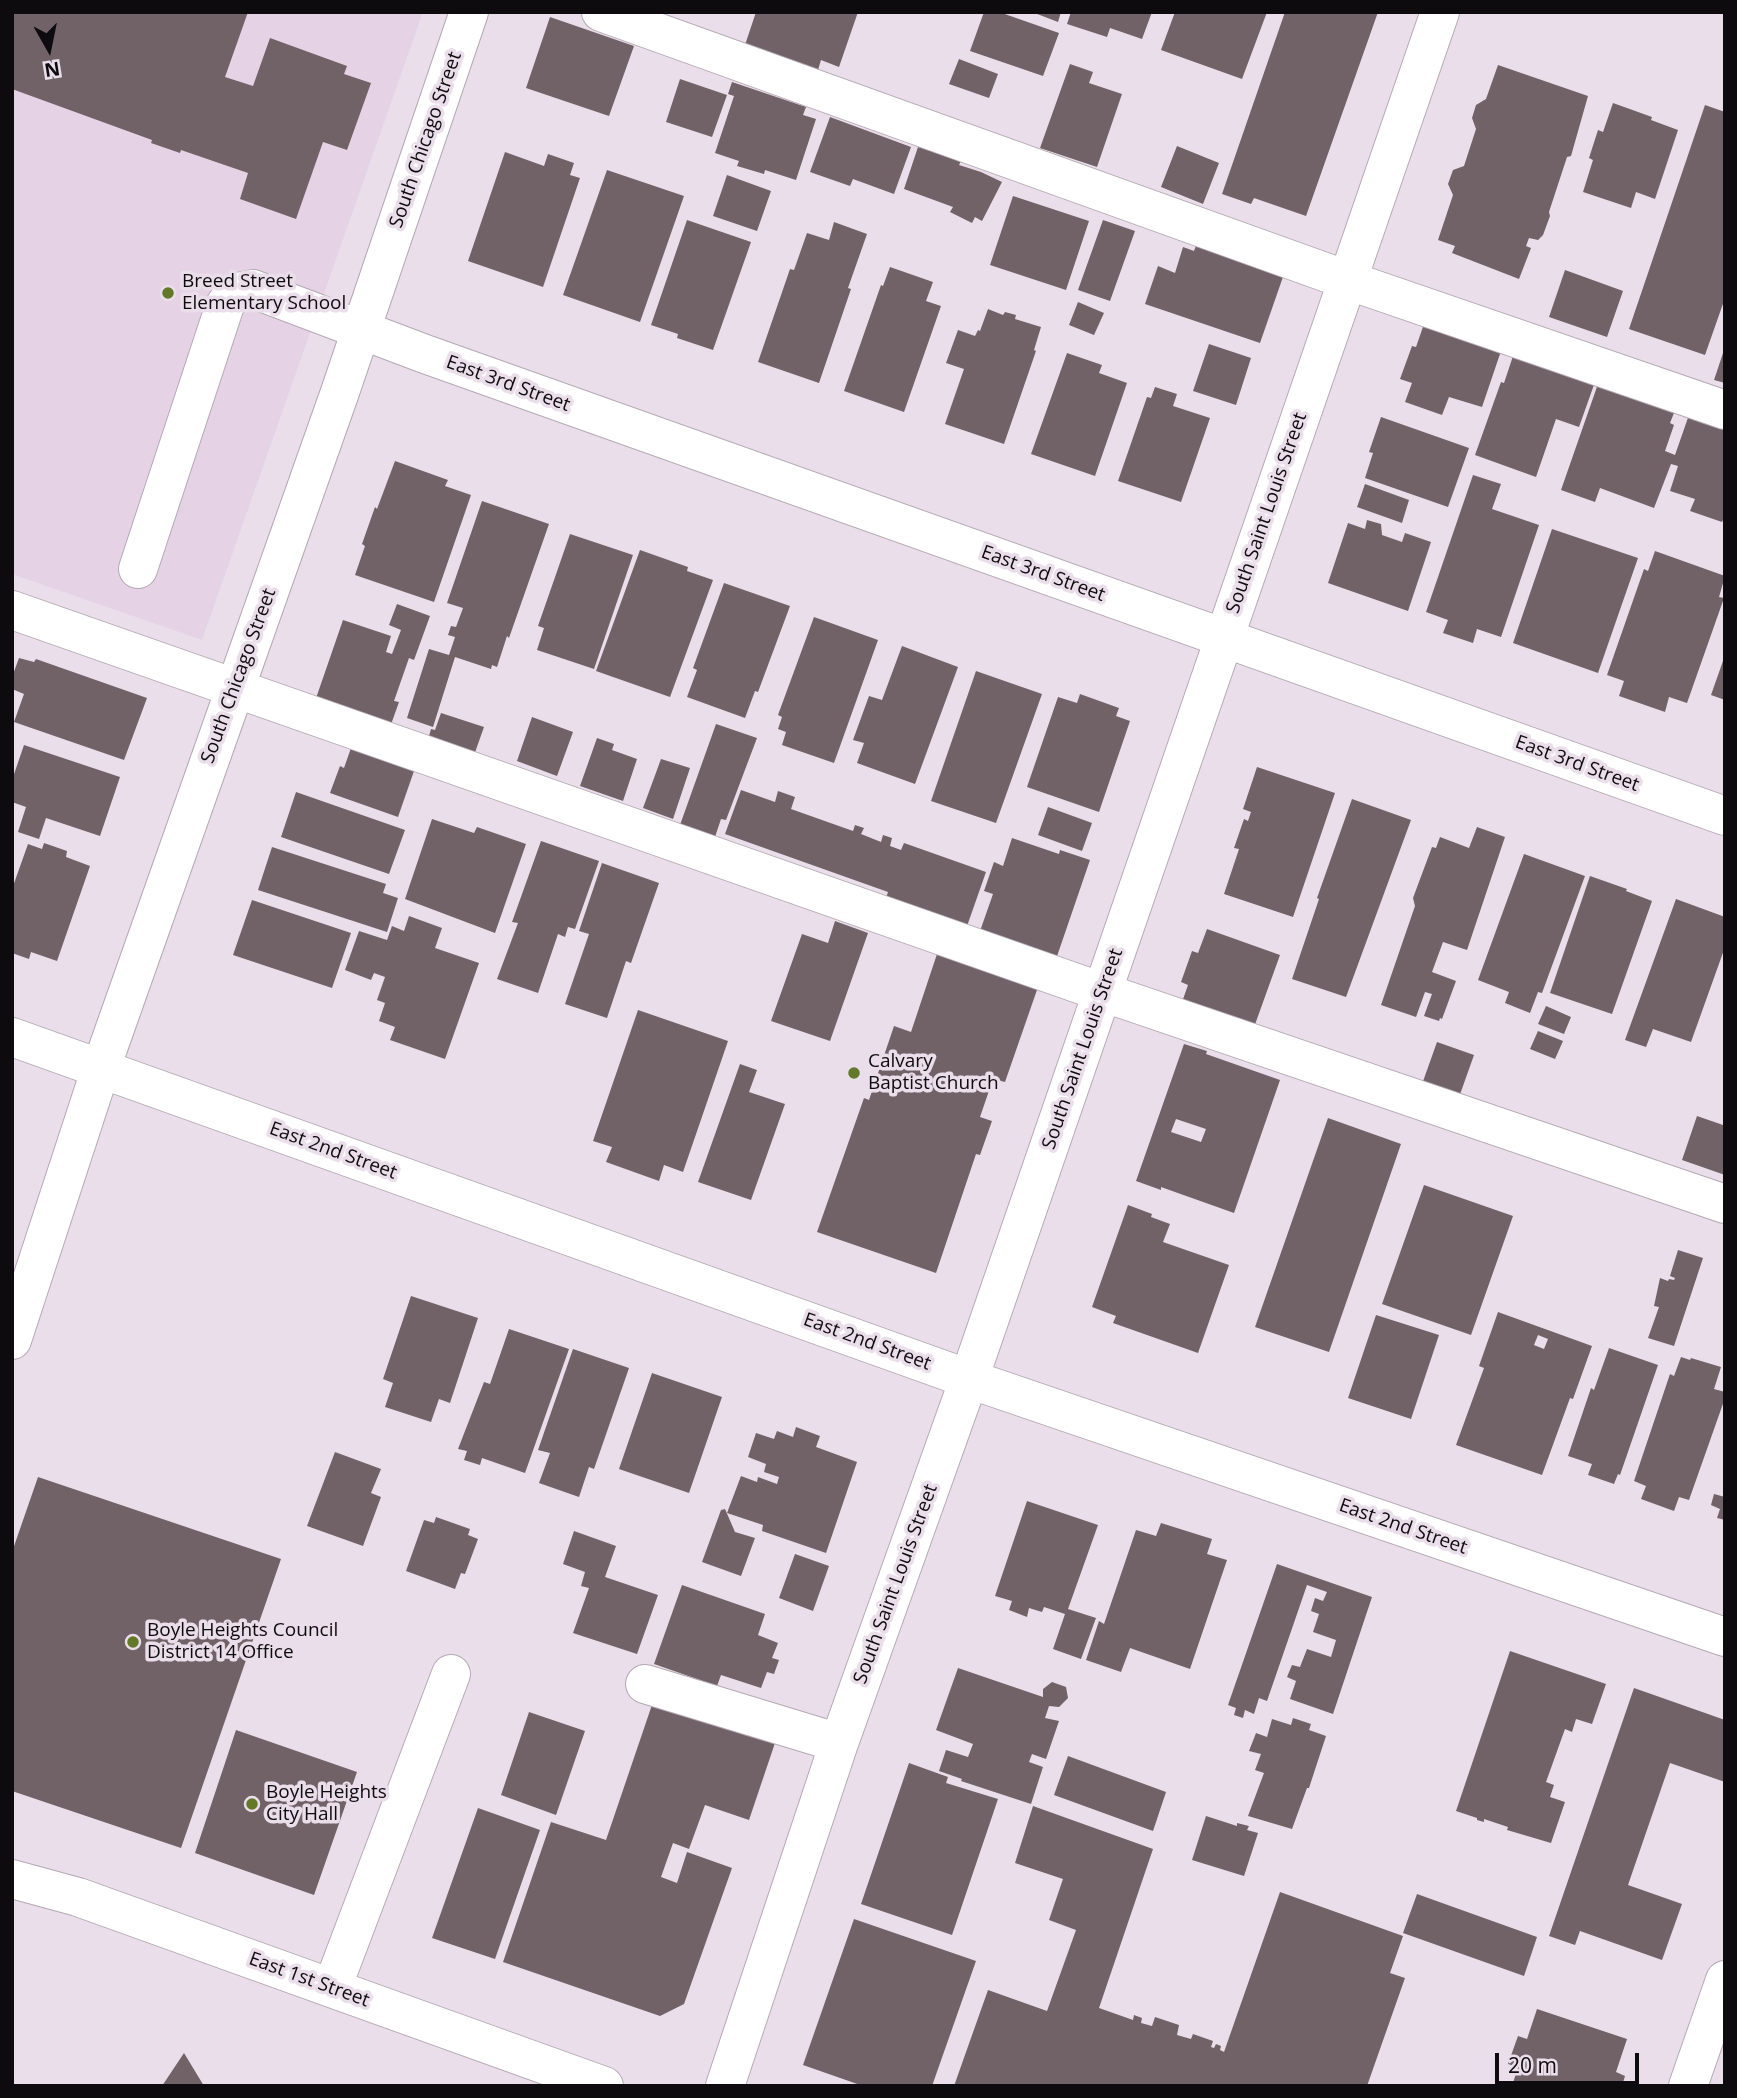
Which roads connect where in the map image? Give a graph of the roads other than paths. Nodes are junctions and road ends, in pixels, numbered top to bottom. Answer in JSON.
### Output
{"nodes":[{"id":1,"x":469,"y":12,"type":"edge"},
{"id":2,"x":601,"y":12,"type":"edge"},
{"id":3,"x":1440,"y":12,"type":"edge"},
{"id":4,"x":1347,"y":281,"type":"junction"},
{"id":5,"x":361,"y":331,"type":"junction"},
{"id":6,"x":1725,"y":410,"type":"edge"},
{"id":7,"x":138,"y":569,"type":"dead end"},
{"id":8,"x":12,"y":610,"type":"edge"},
{"id":9,"x":1224,"y":638,"type":"junction"},
{"id":10,"x":234,"y":688,"type":"junction"},
{"id":11,"x":1725,"y":816,"type":"edge"},
{"id":12,"x":1102,"y":992,"type":"junction"},
{"id":13,"x":12,"y":1037,"type":"edge"},
{"id":14,"x":101,"y":1068,"type":"junction"},
{"id":15,"x":1725,"y":1204,"type":"edge"},
{"id":16,"x":12,"y":1340,"type":"edge"},
{"id":17,"x":969,"y":1379,"type":"junction"},
{"id":18,"x":1725,"y":1637,"type":"edge"},
{"id":19,"x":451,"y":1674,"type":"dead end"},
{"id":20,"x":645,"y":1684,"type":"dead end"},
{"id":21,"x":839,"y":1744,"type":"junction"},
{"id":22,"x":12,"y":1879,"type":"edge"},
{"id":23,"x":1725,"y":1980,"type":"edge"},
{"id":24,"x":332,"y":1988,"type":"junction"},
{"id":25,"x":604,"y":2086,"type":"edge"},
{"id":26,"x":725,"y":2086,"type":"edge"},
{"id":27,"x":1688,"y":2086,"type":"edge"}],
"edges":[{"from":1,"to":5,"type":"street","name":"South Chicago Street"},
{"from":2,"to":4,"type":"street"},
{"from":3,"to":4,"type":"street","name":"South Saint Louis Street"},
{"from":4,"to":6,"type":"street"},
{"from":4,"to":9,"type":"street","name":"South Saint Louis Street"},
{"from":5,"to":7,"type":"street","name":"East 3rd Street"},
{"from":5,"to":9,"type":"street","name":"East 3rd Street"},
{"from":5,"to":10,"type":"street","name":"South Chicago Street"},
{"from":8,"to":10,"type":"street"},
{"from":9,"to":11,"type":"street","name":"East 3rd Street"},
{"from":9,"to":12,"type":"street","name":"South Saint Louis Street"},
{"from":10,"to":12,"type":"street"},
{"from":10,"to":14,"type":"street","name":"South Chicago Street"},
{"from":12,"to":15,"type":"street"},
{"from":12,"to":17,"type":"street","name":"South Saint Louis Street"},
{"from":13,"to":14,"type":"street","name":"East 2nd Street"},
{"from":14,"to":16,"type":"street","name":"South Chicago Street"},
{"from":14,"to":17,"type":"street","name":"East 2nd Street"},
{"from":17,"to":18,"type":"street","name":"East 2nd Street"},
{"from":17,"to":21,"type":"street","name":"South Saint Louis Street"},
{"from":19,"to":24,"type":"street"},
{"from":20,"to":21,"type":"street"},
{"from":21,"to":26,"type":"street","name":"South Saint Louis Street"},
{"from":22,"to":24,"type":"street","name":"East 1st Street"},
{"from":23,"to":27,"type":"street"},
{"from":24,"to":25,"type":"street","name":"East 1st Street"}]}
